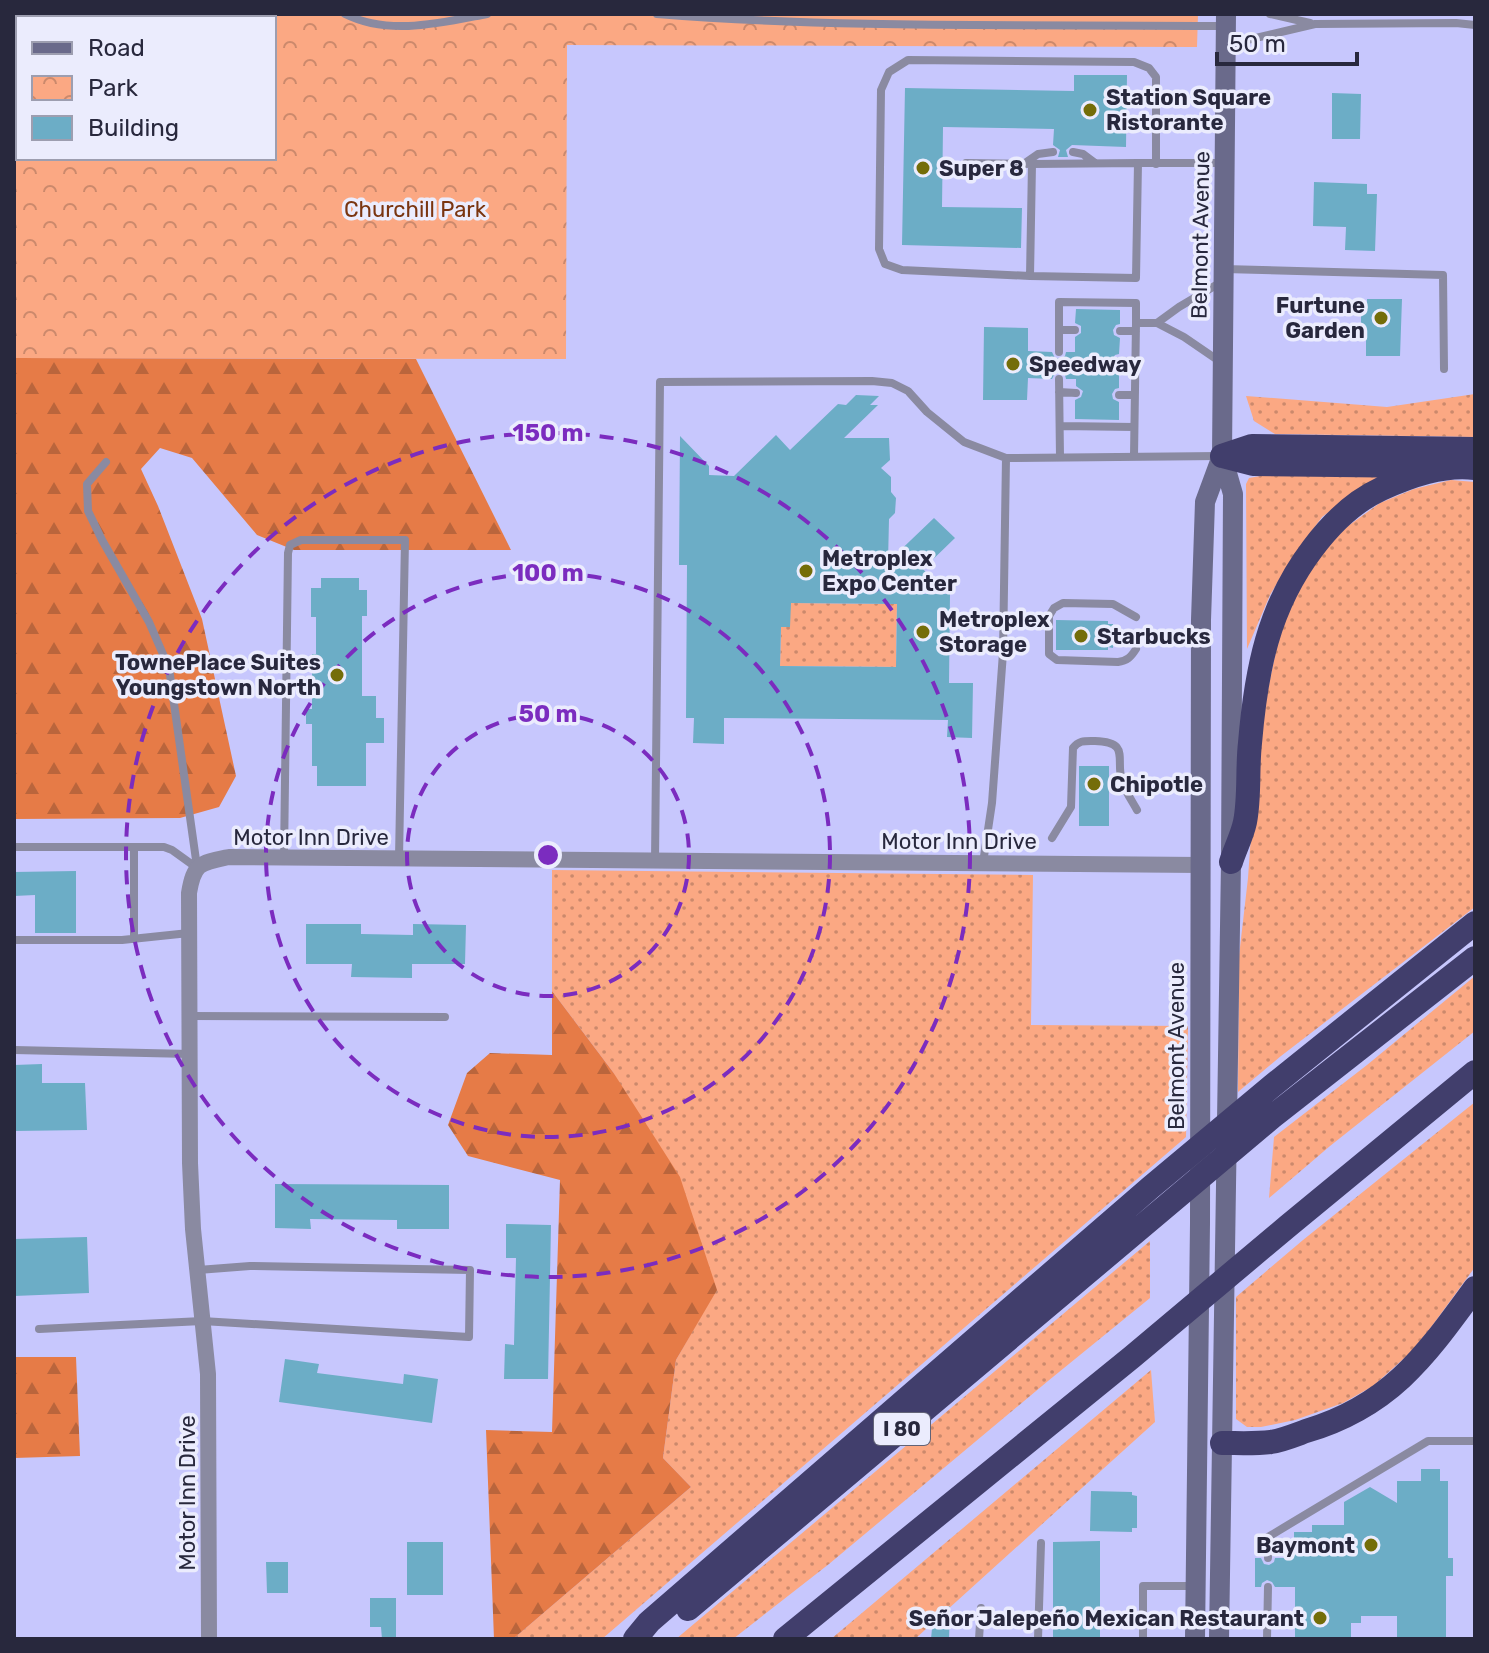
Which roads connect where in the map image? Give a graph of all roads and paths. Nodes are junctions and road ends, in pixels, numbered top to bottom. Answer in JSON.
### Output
{"nodes":[{"id":1,"x":345,"y":14,"type":"edge"},
{"id":2,"x":487,"y":14,"type":"edge"},
{"id":3,"x":657,"y":14,"type":"edge"},
{"id":4,"x":1270,"y":14,"type":"edge"},
{"id":5,"x":1315,"y":24,"type":"junction"},
{"id":6,"x":1475,"y":25,"type":"edge"},
{"id":7,"x":1226,"y":28,"type":"edge"},
{"id":8,"x":1053,"y":152,"type":"dead end"},
{"id":9,"x":1073,"y":152,"type":"dead end"},
{"id":10,"x":966,"y":163,"type":"dead end"},
{"id":11,"x":1138,"y":163,"type":"junction"},
{"id":12,"x":1224,"y":163,"type":"junction"},
{"id":13,"x":1028,"y":164,"type":"junction"},
{"id":14,"x":1096,"y":164,"type":"junction"},
{"id":15,"x":1156,"y":164,"type":"junction"},
{"id":16,"x":1223,"y":275,"type":"junction"},
{"id":17,"x":1030,"y":276,"type":"junction"},
{"id":18,"x":1157,"y":323,"type":"junction"},
{"id":19,"x":1136,"y":327,"type":"junction"},
{"id":20,"x":1059,"y":330,"type":"junction"},
{"id":21,"x":1075,"y":330,"type":"dead end"},
{"id":22,"x":1120,"y":331,"type":"dead end"},
{"id":23,"x":1059,"y":352,"type":"dead end"},
{"id":24,"x":1119,"y":361,"type":"dead end"},
{"id":25,"x":1135,"y":361,"type":"junction"},
{"id":26,"x":1223,"y":363,"type":"junction"},
{"id":27,"x":1444,"y":369,"type":"dead end"},
{"id":28,"x":1059,"y":379,"type":"dead end"},
{"id":29,"x":1059,"y":392,"type":"junction"},
{"id":30,"x":1076,"y":393,"type":"dead end"},
{"id":31,"x":1119,"y":395,"type":"dead end"},
{"id":32,"x":1134,"y":395,"type":"junction"},
{"id":33,"x":1061,"y":426,"type":"junction"},
{"id":34,"x":1134,"y":427,"type":"junction"},
{"id":35,"x":1134,"y":456,"type":"junction"},
{"id":36,"x":1222,"y":456,"type":"junction"},
{"id":37,"x":1060,"y":457,"type":"junction"},
{"id":38,"x":1006,"y":458,"type":"junction"},
{"id":39,"x":1471,"y":461,"type":"edge"},
{"id":40,"x":106,"y":462,"type":"dead end"},
{"id":41,"x":1136,"y":617,"type":"dead end"},
{"id":42,"x":1136,"y":649,"type":"dead end"},
{"id":43,"x":1137,"y":810,"type":"dead end"},
{"id":44,"x":1052,"y":838,"type":"dead end"},
{"id":45,"x":14,"y":847,"type":"edge"},
{"id":46,"x":134,"y":847,"type":"junction"},
{"id":47,"x":284,"y":858,"type":"junction"},
{"id":48,"x":399,"y":859,"type":"junction"},
{"id":49,"x":655,"y":861,"type":"junction"},
{"id":50,"x":1231,"y":862,"type":"junction"},
{"id":51,"x":983,"y":863,"type":"junction"},
{"id":52,"x":1201,"y":865,"type":"junction"},
{"id":53,"x":197,"y":868,"type":"junction"},
{"id":54,"x":1475,"y":923,"type":"edge"},
{"id":55,"x":189,"y":933,"type":"junction"},
{"id":56,"x":134,"y":939,"type":"junction"},
{"id":57,"x":14,"y":940,"type":"edge"},
{"id":58,"x":1475,"y":958,"type":"edge"},
{"id":59,"x":189,"y":1016,"type":"junction"},
{"id":60,"x":445,"y":1017,"type":"dead end"},
{"id":61,"x":14,"y":1050,"type":"edge"},
{"id":62,"x":190,"y":1054,"type":"junction"},
{"id":63,"x":1475,"y":1072,"type":"edge"},
{"id":64,"x":197,"y":1270,"type":"junction"},
{"id":65,"x":1475,"y":1288,"type":"edge"},
{"id":66,"x":202,"y":1321,"type":"junction"},
{"id":67,"x":39,"y":1329,"type":"dead end"},
{"id":68,"x":1475,"y":1441,"type":"edge"},
{"id":69,"x":1197,"y":1443,"type":"junction"},
{"id":70,"x":1222,"y":1443,"type":"junction"},
{"id":71,"x":1041,"y":1543,"type":"dead end"},
{"id":72,"x":1268,"y":1558,"type":"dead end"},
{"id":73,"x":1195,"y":1586,"type":"junction"},
{"id":74,"x":1268,"y":1587,"type":"dead end"},
{"id":75,"x":981,"y":1608,"type":"dead end"},
{"id":76,"x":209,"y":1639,"type":"edge"},
{"id":77,"x":635,"y":1639,"type":"edge"},
{"id":78,"x":653,"y":1639,"type":"edge"},
{"id":79,"x":785,"y":1639,"type":"edge"},
{"id":80,"x":979,"y":1639,"type":"edge"},
{"id":81,"x":1038,"y":1639,"type":"edge"},
{"id":82,"x":1143,"y":1639,"type":"edge"},
{"id":83,"x":1195,"y":1639,"type":"edge"},
{"id":84,"x":1219,"y":1639,"type":"edge"},
{"id":85,"x":1267,"y":1639,"type":"edge"}],
"edges":[{"from":1,"to":2,"type":"lane"},
{"from":3,"to":7,"type":"lane"},
{"from":4,"to":5,"type":"lane"},
{"from":5,"to":6,"type":"lane"},
{"from":5,"to":7,"type":"lane"},
{"from":7,"to":12,"type":"main road","name":"Belmont Avenue"},
{"from":8,"to":13,"type":"lane"},
{"from":9,"to":14,"type":"lane"},
{"from":10,"to":13,"type":"lane"},
{"from":11,"to":14,"type":"lane"},
{"from":11,"to":15,"type":"lane"},
{"from":11,"to":17,"type":"lane"},
{"from":12,"to":15,"type":"lane"},
{"from":12,"to":16,"type":"main road","name":"Belmont Avenue"},
{"from":13,"to":14,"type":"lane"},
{"from":13,"to":17,"type":"lane"},
{"from":15,"to":17,"type":"lane"},
{"from":16,"to":18,"type":"lane"},
{"from":16,"to":26,"type":"main road","name":"Belmont Avenue"},
{"from":16,"to":27,"type":"lane"},
{"from":18,"to":19,"type":"lane"},
{"from":18,"to":26,"type":"lane"},
{"from":19,"to":20,"type":"lane"},
{"from":19,"to":22,"type":"lane"},
{"from":19,"to":25,"type":"lane"},
{"from":20,"to":21,"type":"lane"},
{"from":20,"to":23,"type":"lane"},
{"from":24,"to":25,"type":"lane"},
{"from":25,"to":32,"type":"lane"},
{"from":26,"to":36,"type":"main road","name":"Belmont Avenue"},
{"from":28,"to":29,"type":"lane"},
{"from":29,"to":30,"type":"lane"},
{"from":29,"to":33,"type":"lane"},
{"from":31,"to":32,"type":"lane"},
{"from":32,"to":34,"type":"lane"},
{"from":33,"to":34,"type":"lane"},
{"from":33,"to":37,"type":"lane"},
{"from":34,"to":35,"type":"lane"},
{"from":35,"to":36,"type":"lane"},
{"from":35,"to":37,"type":"lane"},
{"from":36,"to":39,"type":"highway"},
{"from":36,"to":50,"type":"main road","name":"Belmont Avenue"},
{"from":36,"to":52,"type":"main road","name":"Belmont Avenue"},
{"from":37,"to":38,"type":"lane"},
{"from":38,"to":49,"type":"lane"},
{"from":38,"to":51,"type":"lane"},
{"from":39,"to":50,"type":"highway"},
{"from":40,"to":53,"type":"lane"},
{"from":41,"to":42,"type":"lane"},
{"from":43,"to":44,"type":"lane"},
{"from":45,"to":46,"type":"lane"},
{"from":46,"to":53,"type":"lane"},
{"from":46,"to":56,"type":"lane"},
{"from":47,"to":48,"type":"street","name":"Motor Inn Drive"},
{"from":47,"to":48,"type":"lane"},
{"from":47,"to":53,"type":"street","name":"Motor Inn Drive"},
{"from":48,"to":49,"type":"street","name":"Motor Inn Drive"},
{"from":49,"to":51,"type":"street","name":"Motor Inn Drive"},
{"from":50,"to":70,"type":"main road","name":"Belmont Avenue"},
{"from":51,"to":52,"type":"street","name":"Motor Inn Drive"},
{"from":52,"to":69,"type":"main road","name":"Belmont Avenue"},
{"from":53,"to":55,"type":"street","name":"Motor Inn Drive"},
{"from":54,"to":77,"type":"highway"},
{"from":55,"to":56,"type":"lane"},
{"from":55,"to":59,"type":"street","name":"Motor Inn Drive"},
{"from":56,"to":57,"type":"lane"},
{"from":58,"to":78,"type":"highway","number":"I 80"},
{"from":59,"to":60,"type":"lane"},
{"from":59,"to":62,"type":"street","name":"Motor Inn Drive"},
{"from":61,"to":62,"type":"lane"},
{"from":62,"to":64,"type":"street","name":"Motor Inn Drive"},
{"from":63,"to":79,"type":"highway"},
{"from":64,"to":66,"type":"street","name":"Motor Inn Drive"},
{"from":64,"to":66,"type":"lane"},
{"from":65,"to":70,"type":"highway"},
{"from":66,"to":67,"type":"lane"},
{"from":66,"to":76,"type":"street","name":"Motor Inn Drive"},
{"from":68,"to":72,"type":"lane"},
{"from":69,"to":70,"type":"main road"},
{"from":69,"to":73,"type":"main road","name":"Belmont Avenue"},
{"from":70,"to":84,"type":"main road","name":"Belmont Avenue"},
{"from":71,"to":81,"type":"lane"},
{"from":73,"to":82,"type":"lane"},
{"from":73,"to":83,"type":"main road","name":"Belmont Avenue"},
{"from":74,"to":85,"type":"lane"},
{"from":75,"to":80,"type":"lane"}]}
